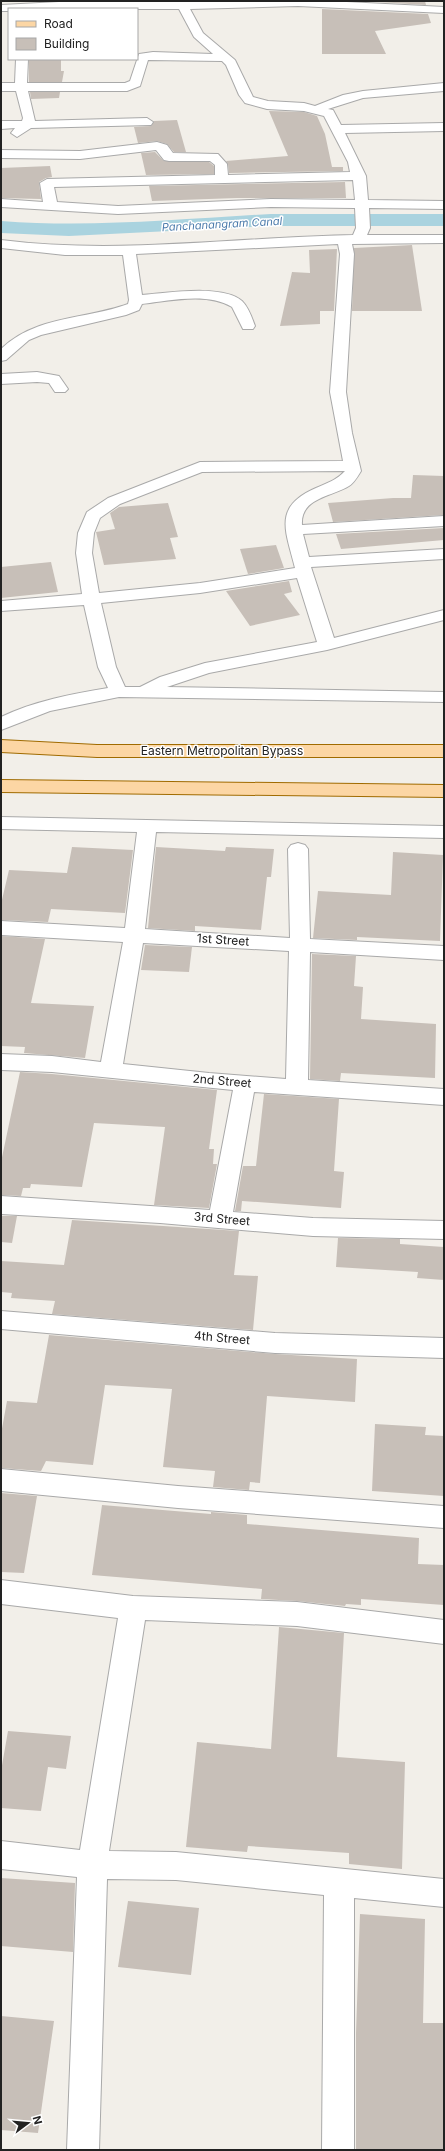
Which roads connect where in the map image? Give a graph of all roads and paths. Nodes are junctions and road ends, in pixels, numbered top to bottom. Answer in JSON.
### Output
{"nodes":[{"id":1,"x":358,"y":3,"type":"edge"},
{"id":2,"x":42,"y":5,"type":"edge"},
{"id":3,"x":183,"y":6,"type":"junction"},
{"id":4,"x":1,"y":8,"type":"edge"},
{"id":5,"x":444,"y":10,"type":"edge"},
{"id":6,"x":227,"y":58,"type":"junction"},
{"id":7,"x":22,"y":60,"type":"edge"},
{"id":8,"x":1,"y":87,"type":"edge"},
{"id":9,"x":21,"y":87,"type":"junction"},
{"id":10,"x":444,"y":88,"type":"edge"},
{"id":11,"x":318,"y":109,"type":"junction"},
{"id":12,"x":147,"y":122,"type":"dead end"},
{"id":13,"x":1,"y":125,"type":"edge"},
{"id":14,"x":27,"y":125,"type":"junction"},
{"id":15,"x":444,"y":127,"type":"edge"},
{"id":16,"x":338,"y":129,"type":"junction"},
{"id":17,"x":143,"y":139,"type":"dead end"},
{"id":18,"x":97,"y":140,"type":"dead end"},
{"id":19,"x":50,"y":142,"type":"dead end"},
{"id":20,"x":6,"y":143,"type":"edge"},
{"id":21,"x":1,"y":154,"type":"edge"},
{"id":22,"x":359,"y":176,"type":"junction"},
{"id":23,"x":222,"y":179,"type":"junction"},
{"id":24,"x":1,"y":203,"type":"edge"},
{"id":25,"x":444,"y":205,"type":"edge"},
{"id":26,"x":51,"y":207,"type":"junction"},
{"id":27,"x":362,"y":207,"type":"junction"},
{"id":28,"x":355,"y":235,"type":"junction"},
{"id":29,"x":444,"y":239,"type":"edge"},
{"id":30,"x":1,"y":244,"type":"edge"},
{"id":31,"x":129,"y":250,"type":"junction"},
{"id":32,"x":136,"y":300,"type":"junction"},
{"id":33,"x":248,"y":326,"type":"dead end"},
{"id":34,"x":1,"y":357,"type":"edge"},
{"id":35,"x":1,"y":379,"type":"edge"},
{"id":36,"x":60,"y":389,"type":"dead end"},
{"id":37,"x":352,"y":466,"type":"junction"},
{"id":38,"x":444,"y":521,"type":"edge"},
{"id":39,"x":294,"y":530,"type":"junction"},
{"id":40,"x":444,"y":554,"type":"edge"},
{"id":41,"x":303,"y":567,"type":"junction"},
{"id":42,"x":90,"y":599,"type":"junction"},
{"id":43,"x":1,"y":606,"type":"edge"},
{"id":44,"x":444,"y":615,"type":"edge"},
{"id":45,"x":326,"y":645,"type":"junction"},
{"id":46,"x":119,"y":692,"type":"junction"},
{"id":47,"x":142,"y":692,"type":"junction"},
{"id":48,"x":444,"y":697,"type":"edge"},
{"id":49,"x":1,"y":724,"type":"edge"},
{"id":50,"x":1,"y":746,"type":"edge"},
{"id":51,"x":444,"y":751,"type":"edge"},
{"id":52,"x":1,"y":786,"type":"edge"},
{"id":53,"x":444,"y":791,"type":"edge"},
{"id":54,"x":1,"y":824,"type":"edge"},
{"id":55,"x":147,"y":826,"type":"junction"},
{"id":56,"x":444,"y":832,"type":"edge"},
{"id":57,"x":298,"y":849,"type":"dead end"},
{"id":58,"x":1,"y":928,"type":"edge"},
{"id":59,"x":134,"y":935,"type":"junction"},
{"id":60,"x":300,"y":945,"type":"junction"},
{"id":61,"x":444,"y":953,"type":"edge"},
{"id":62,"x":1,"y":1062,"type":"edge"},
{"id":63,"x":111,"y":1070,"type":"junction"},
{"id":64,"x":245,"y":1083,"type":"junction"},
{"id":65,"x":297,"y":1087,"type":"junction"},
{"id":66,"x":444,"y":1097,"type":"edge"},
{"id":67,"x":1,"y":1205,"type":"edge"},
{"id":68,"x":220,"y":1219,"type":"junction"},
{"id":69,"x":444,"y":1230,"type":"edge"},
{"id":70,"x":1,"y":1320,"type":"edge"},
{"id":71,"x":444,"y":1348,"type":"edge"},
{"id":72,"x":1,"y":1480,"type":"edge"},
{"id":73,"x":444,"y":1517,"type":"edge"},
{"id":74,"x":1,"y":1592,"type":"edge"},
{"id":75,"x":133,"y":1608,"type":"junction"},
{"id":76,"x":444,"y":1632,"type":"edge"},
{"id":77,"x":1,"y":1855,"type":"edge"},
{"id":78,"x":92,"y":1865,"type":"junction"},
{"id":79,"x":339,"y":1882,"type":"junction"},
{"id":80,"x":444,"y":1893,"type":"edge"},
{"id":81,"x":83,"y":2150,"type":"edge"},
{"id":82,"x":338,"y":2150,"type":"edge"}],
"edges":[{"from":1,"to":3,"type":"street"},
{"from":1,"to":5,"type":"street"},
{"from":2,"to":3,"type":"street"},
{"from":2,"to":4,"type":"street"},
{"from":3,"to":6,"type":"street"},
{"from":6,"to":9,"type":"street"},
{"from":6,"to":11,"type":"street"},
{"from":7,"to":9,"type":"street"},
{"from":8,"to":9,"type":"street"},
{"from":9,"to":14,"type":"street"},
{"from":10,"to":11,"type":"street"},
{"from":11,"to":16,"type":"street"},
{"from":12,"to":14,"type":"street"},
{"from":13,"to":14,"type":"street"},
{"from":14,"to":20,"type":"street"},
{"from":15,"to":16,"type":"street"},
{"from":16,"to":22,"type":"street"},
{"from":17,"to":18,"type":"street"},
{"from":19,"to":20,"type":"street"},
{"from":21,"to":23,"type":"street"},
{"from":22,"to":23,"type":"street"},
{"from":22,"to":27,"type":"street"},
{"from":23,"to":26,"type":"street"},
{"from":24,"to":26,"type":"street"},
{"from":25,"to":27,"type":"street"},
{"from":26,"to":27,"type":"street"},
{"from":27,"to":28,"type":"street"},
{"from":28,"to":29,"type":"street"},
{"from":28,"to":31,"type":"street"},
{"from":28,"to":37,"type":"street"},
{"from":30,"to":31,"type":"street"},
{"from":31,"to":32,"type":"street"},
{"from":32,"to":33,"type":"street"},
{"from":32,"to":34,"type":"street"},
{"from":35,"to":36,"type":"street"},
{"from":37,"to":39,"type":"street"},
{"from":37,"to":42,"type":"street"},
{"from":38,"to":39,"type":"street"},
{"from":39,"to":41,"type":"street"},
{"from":40,"to":41,"type":"street"},
{"from":41,"to":42,"type":"street"},
{"from":41,"to":45,"type":"street"},
{"from":42,"to":43,"type":"street"},
{"from":42,"to":46,"type":"street"},
{"from":44,"to":45,"type":"street"},
{"from":45,"to":47,"type":"street"},
{"from":46,"to":47,"type":"street"},
{"from":46,"to":49,"type":"street"},
{"from":47,"to":48,"type":"street"},
{"from":50,"to":51,"type":"main road","name":"Eastern Metropolitan Bypass"},
{"from":52,"to":53,"type":"main road"},
{"from":54,"to":55,"type":"street"},
{"from":55,"to":56,"type":"street"},
{"from":55,"to":59,"type":"street"},
{"from":57,"to":60,"type":"street"},
{"from":58,"to":59,"type":"street","name":"1st Street"},
{"from":59,"to":60,"type":"street","name":"1st Street"},
{"from":59,"to":63,"type":"street"},
{"from":60,"to":61,"type":"street","name":"1st Street"},
{"from":60,"to":65,"type":"street"},
{"from":62,"to":63,"type":"street","name":"2nd Street"},
{"from":63,"to":64,"type":"street","name":"2nd Street"},
{"from":64,"to":65,"type":"street","name":"2nd Street"},
{"from":64,"to":68,"type":"street"},
{"from":65,"to":66,"type":"street","name":"2nd Street"},
{"from":67,"to":68,"type":"street","name":"3rd Street"},
{"from":68,"to":69,"type":"street","name":"3rd Street"},
{"from":70,"to":71,"type":"street","name":"4th Street"},
{"from":72,"to":73,"type":"street"},
{"from":74,"to":75,"type":"street"},
{"from":75,"to":76,"type":"street"},
{"from":75,"to":78,"type":"street"},
{"from":77,"to":78,"type":"street"},
{"from":78,"to":79,"type":"street"},
{"from":78,"to":81,"type":"street"},
{"from":79,"to":80,"type":"street"},
{"from":79,"to":82,"type":"street"}]}
